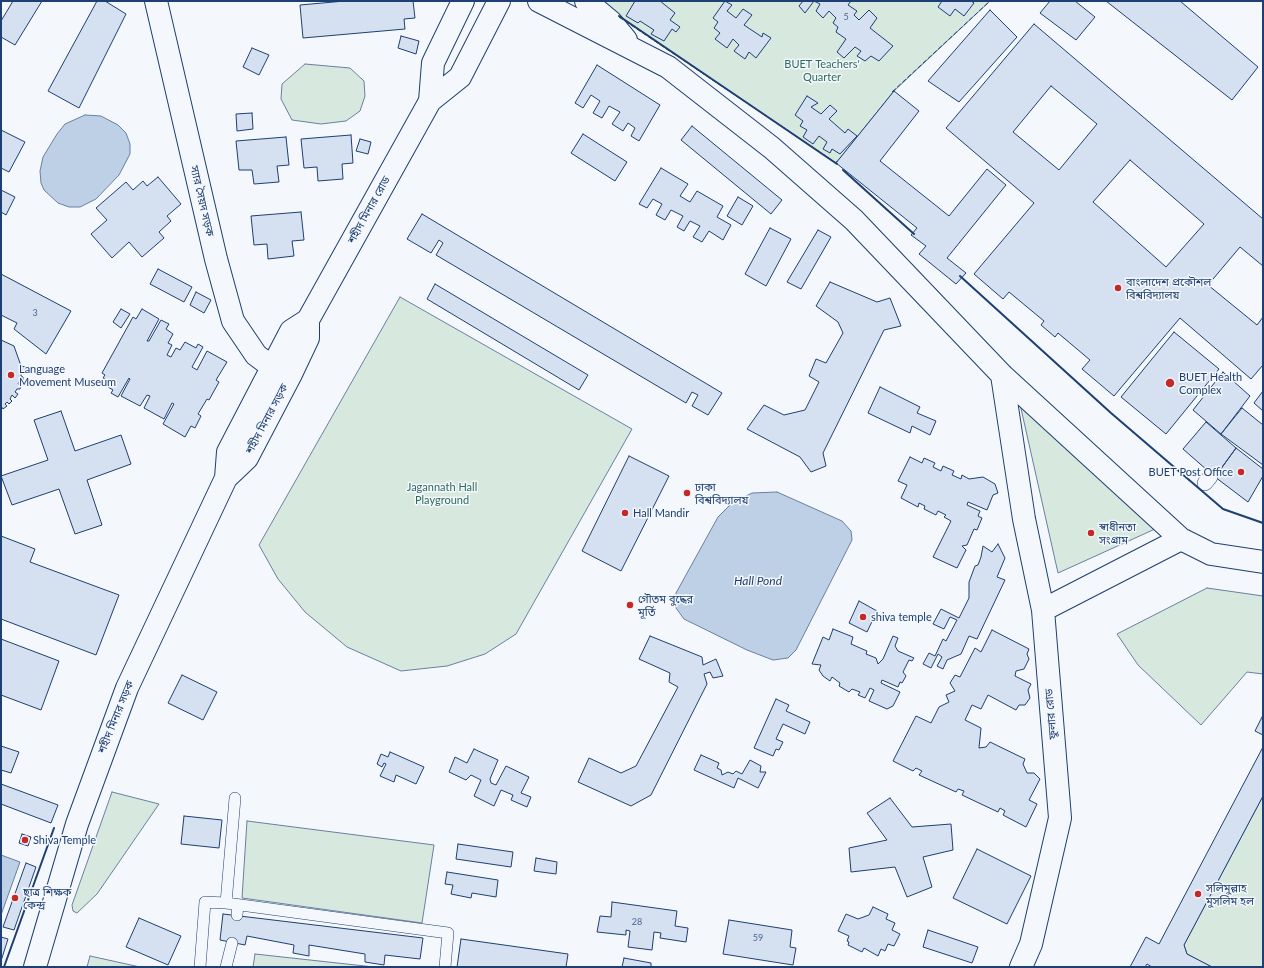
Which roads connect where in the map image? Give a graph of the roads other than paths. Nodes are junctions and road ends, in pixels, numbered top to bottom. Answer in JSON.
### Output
{"nodes":[{"id":1,"x":156,"y":1,"type":"edge"},
{"id":2,"x":463,"y":1,"type":"edge"},
{"id":3,"x":499,"y":1,"type":"edge"},
{"id":4,"x":539,"y":1,"type":"edge"},
{"id":5,"x":586,"y":1,"type":"edge"},
{"id":6,"x":635,"y":49,"type":"junction"},
{"id":7,"x":430,"y":101,"type":"junction"},
{"id":8,"x":281,"y":371,"type":"junction"},
{"id":9,"x":1002,"y":374,"type":"junction"},
{"id":10,"x":1181,"y":538,"type":"junction"},
{"id":11,"x":1263,"y":562,"type":"edge"},
{"id":12,"x":1043,"y":610,"type":"junction"},
{"id":13,"x":236,"y":798,"type":"dead end"},
{"id":14,"x":226,"y":903,"type":"junction"},
{"id":15,"x":232,"y":943,"type":"dead end"},
{"id":16,"x":35,"y":967,"type":"edge"},
{"id":17,"x":200,"y":967,"type":"edge"},
{"id":18,"x":226,"y":967,"type":"edge"},
{"id":19,"x":445,"y":967,"type":"edge"},
{"id":20,"x":1021,"y":967,"type":"edge"}],
"edges":[{"from":1,"to":8,"type":"main road","name":"স্যার সৈয়দ সড়ক"},
{"from":2,"to":7,"type":"main road","name":"শহীদ মিনার রোড"},
{"from":3,"to":7,"type":"main road","name":"শহীদ মিনার রোড"},
{"from":4,"to":6,"type":"main road"},
{"from":5,"to":6,"type":"main road"},
{"from":6,"to":9,"type":"main road"},
{"from":7,"to":8,"type":"main road","name":"শহীদ মিনার রোড"},
{"from":8,"to":16,"type":"main road","name":"শহীদ মিনার সড়ক"},
{"from":9,"to":10,"type":"main road"},
{"from":9,"to":12,"type":"main road","name":"ফুলার রোড"},
{"from":10,"to":11,"type":"main road"},
{"from":10,"to":12,"type":"main road"},
{"from":12,"to":20,"type":"main road","name":"ফুলার রোড"},
{"from":13,"to":14,"type":"street"},
{"from":14,"to":17,"type":"street"},
{"from":14,"to":19,"type":"street"},
{"from":15,"to":18,"type":"street"}]}
